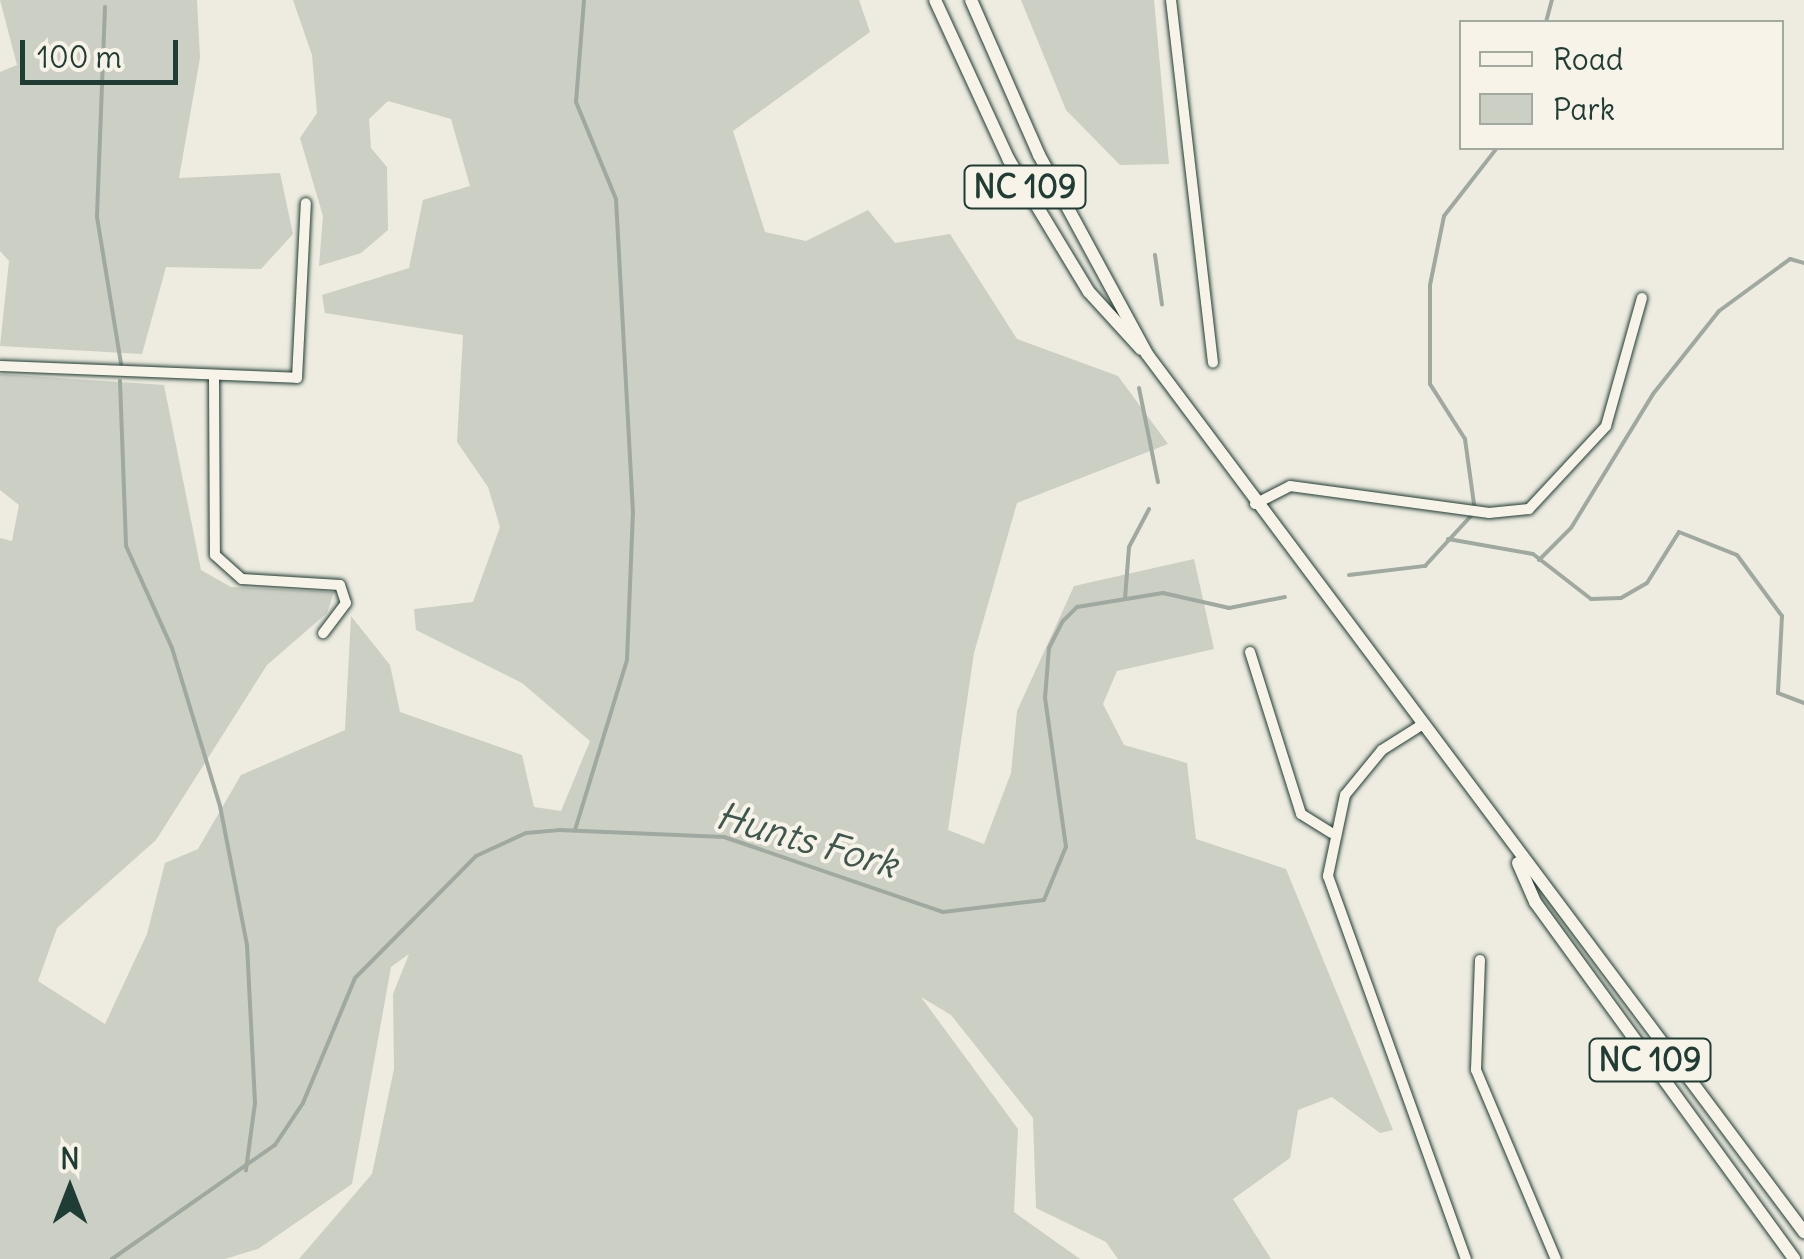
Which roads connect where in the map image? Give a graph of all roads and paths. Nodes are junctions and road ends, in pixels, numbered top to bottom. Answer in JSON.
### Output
{"nodes":[{"id":1,"x":935,"y":0,"type":"edge"},
{"id":2,"x":972,"y":0,"type":"edge"},
{"id":3,"x":1170,"y":0,"type":"edge"},
{"id":4,"x":306,"y":203,"type":"dead end"},
{"id":5,"x":1642,"y":298,"type":"dead end"},
{"id":6,"x":1147,"y":354,"type":"junction"},
{"id":7,"x":1213,"y":363,"type":"dead end"},
{"id":8,"x":0,"y":366,"type":"edge"},
{"id":9,"x":214,"y":378,"type":"junction"},
{"id":10,"x":1254,"y":505,"type":"junction"},
{"id":11,"x":322,"y":633,"type":"dead end"},
{"id":12,"x":1250,"y":652,"type":"dead end"},
{"id":13,"x":1420,"y":726,"type":"junction"},
{"id":14,"x":1331,"y":833,"type":"junction"},
{"id":15,"x":1515,"y":856,"type":"junction"},
{"id":16,"x":1480,"y":960,"type":"dead end"},
{"id":17,"x":1804,"y":1232,"type":"edge"},
{"id":18,"x":1466,"y":1259,"type":"edge"},
{"id":19,"x":1556,"y":1259,"type":"edge"},
{"id":20,"x":1794,"y":1259,"type":"edge"}],
"edges":[{"from":1,"to":6,"type":"main road","number":"NC 109"},
{"from":2,"to":6,"type":"main road","number":"NC 109"},
{"from":3,"to":7,"type":"street"},
{"from":4,"to":9,"type":"street"},
{"from":5,"to":10,"type":"street"},
{"from":6,"to":10,"type":"main road","number":"NC 109"},
{"from":8,"to":9,"type":"street"},
{"from":9,"to":11,"type":"street"},
{"from":10,"to":13,"type":"main road","number":"NC 109"},
{"from":12,"to":14,"type":"street"},
{"from":13,"to":14,"type":"street"},
{"from":13,"to":15,"type":"main road","number":"NC 109"},
{"from":14,"to":18,"type":"street"},
{"from":15,"to":17,"type":"main road","number":"NC 109"},
{"from":15,"to":20,"type":"main road","number":"NC 109"},
{"from":16,"to":19,"type":"street"}]}
